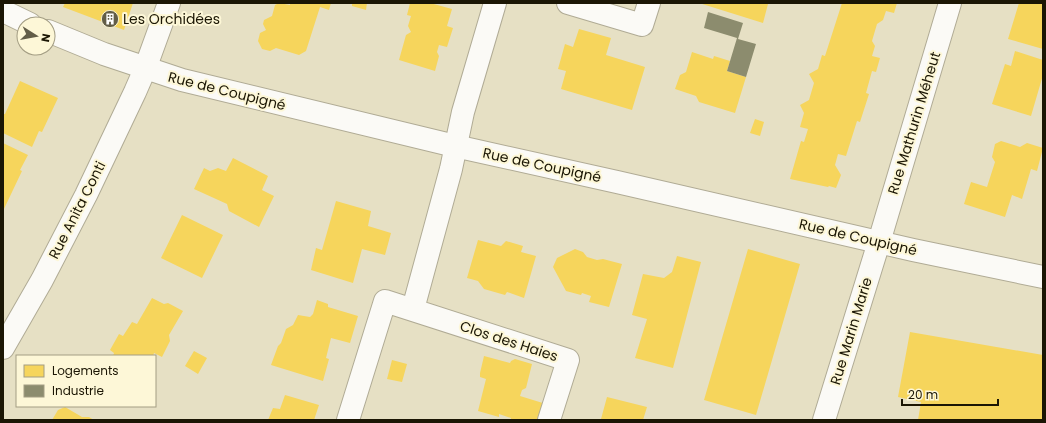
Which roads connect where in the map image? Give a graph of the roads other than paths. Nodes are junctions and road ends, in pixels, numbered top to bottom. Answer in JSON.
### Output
{"nodes":[{"id":1,"x":169,"y":3,"type":"edge"},
{"id":2,"x":495,"y":3,"type":"edge"},
{"id":3,"x":568,"y":3,"type":"edge"},
{"id":4,"x":649,"y":3,"type":"edge"},
{"id":5,"x":950,"y":3,"type":"edge"},
{"id":6,"x":3,"y":11,"type":"edge"},
{"id":7,"x":16,"y":17,"type":"edge"},
{"id":8,"x":56,"y":34,"type":"edge"},
{"id":9,"x":145,"y":69,"type":"junction"},
{"id":10,"x":455,"y":146,"type":"junction"},
{"id":11,"x":879,"y":242,"type":"junction"},
{"id":12,"x":1043,"y":277,"type":"edge"},
{"id":13,"x":413,"y":309,"type":"junction"},
{"id":14,"x":3,"y":348,"type":"edge"},
{"id":15,"x":348,"y":420,"type":"edge"},
{"id":16,"x":549,"y":420,"type":"edge"},
{"id":17,"x":824,"y":420,"type":"edge"}],
"edges":[{"from":1,"to":9,"type":"street","name":"Rue Anita Conti"},
{"from":2,"to":10,"type":"street"},
{"from":3,"to":4,"type":"street"},
{"from":5,"to":11,"type":"street","name":"Rue Mathurin Méheut"},
{"from":6,"to":7,"type":"street"},
{"from":8,"to":9,"type":"street","name":"Rue de Coupigné"},
{"from":9,"to":10,"type":"street","name":"Rue de Coupigné"},
{"from":9,"to":14,"type":"street","name":"Rue Anita Conti"},
{"from":10,"to":11,"type":"street","name":"Rue de Coupigné"},
{"from":10,"to":13,"type":"street"},
{"from":11,"to":12,"type":"street","name":"Rue de Coupigné"},
{"from":11,"to":17,"type":"street","name":"Rue Marin Marie"},
{"from":13,"to":15,"type":"street","name":"Clos des Haies"},
{"from":13,"to":16,"type":"street","name":"Clos des Haies"}]}
